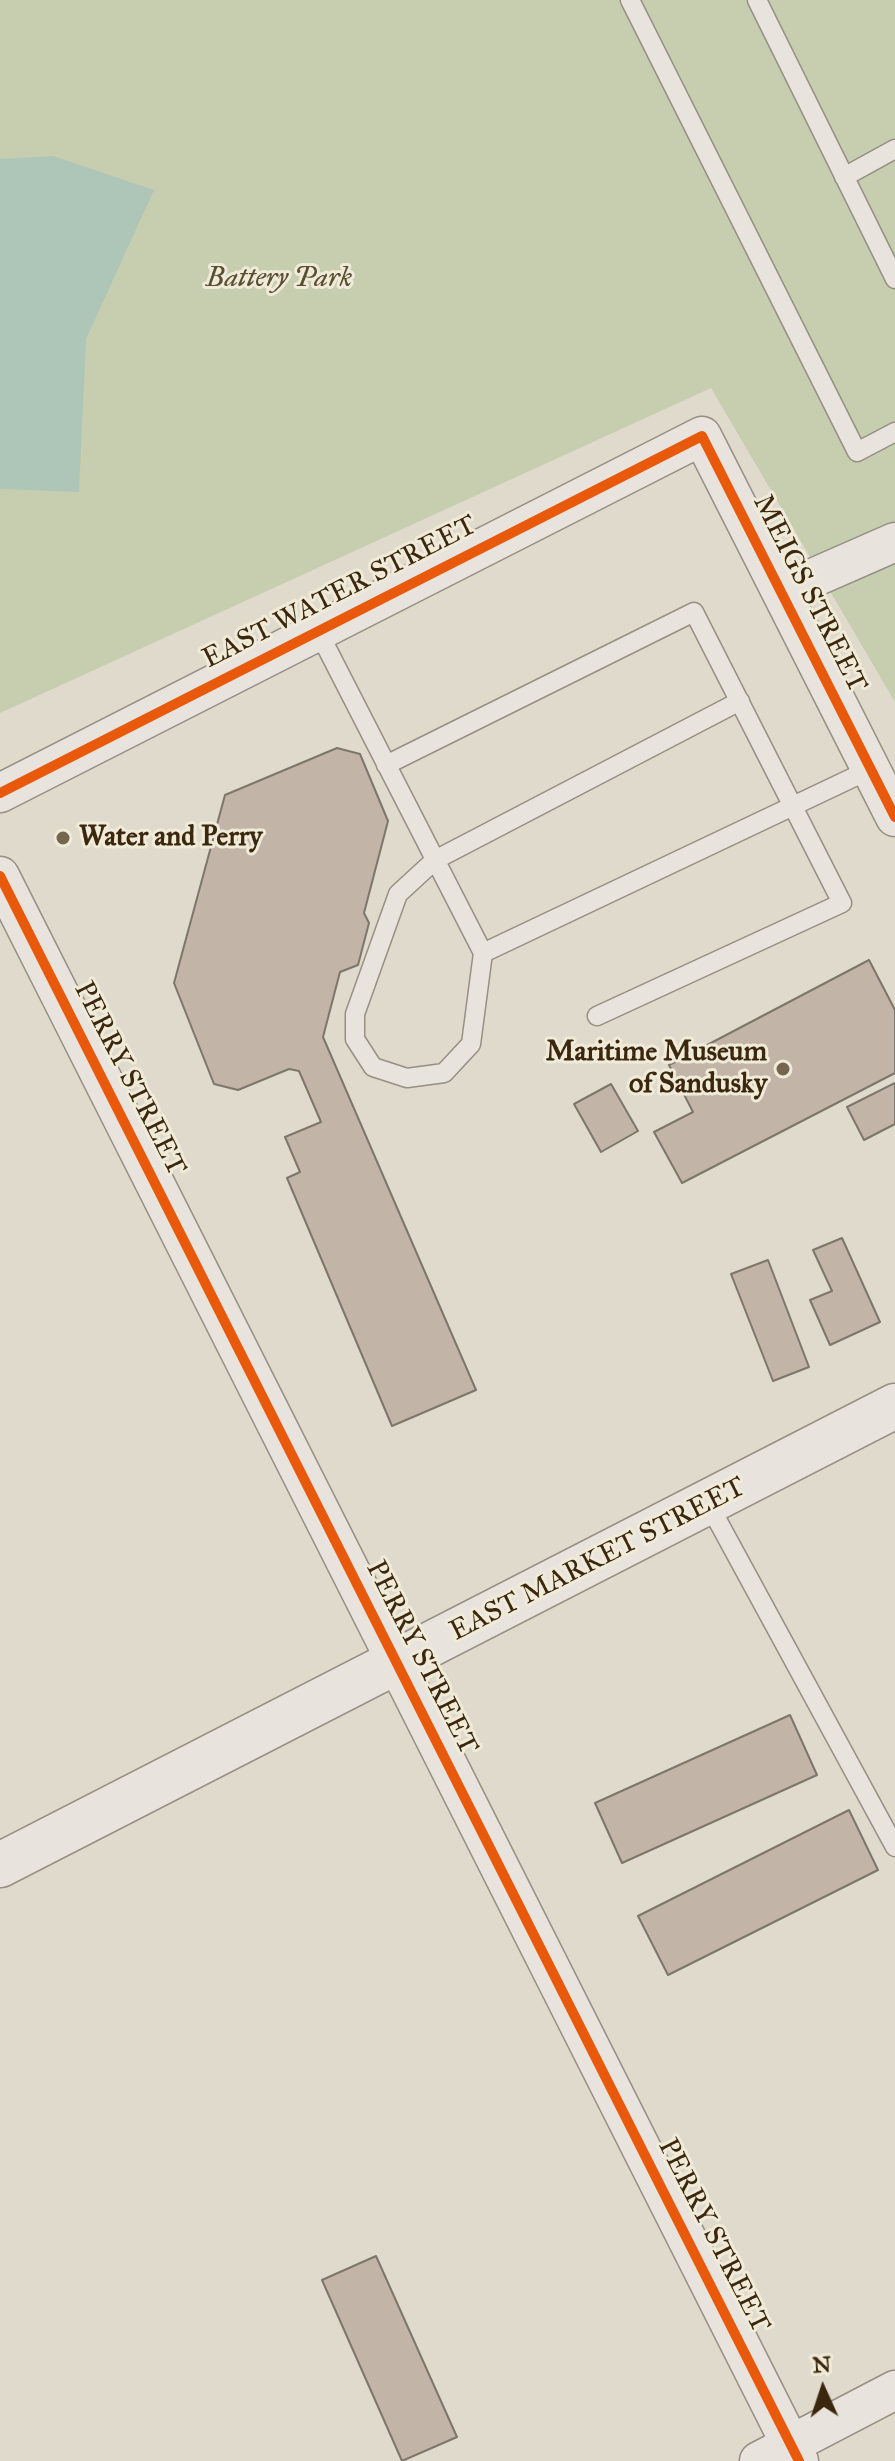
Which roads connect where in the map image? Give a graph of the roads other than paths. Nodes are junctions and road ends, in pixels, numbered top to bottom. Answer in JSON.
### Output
{"nodes":[{"id":1,"x":630,"y":0,"type":"edge"},
{"id":2,"x":757,"y":0,"type":"edge"},
{"id":3,"x":895,"y":149,"type":"edge"},
{"id":4,"x":844,"y":177,"type":"junction"},
{"id":5,"x":895,"y":279,"type":"edge"},
{"id":6,"x":895,"y":432,"type":"edge"},
{"id":7,"x":702,"y":436,"type":"joint"},
{"id":8,"x":895,"y":542,"type":"edge"},
{"id":9,"x":781,"y":592,"type":"junction"},
{"id":10,"x":318,"y":631,"type":"junction"},
{"id":11,"x":740,"y":701,"type":"junction"},
{"id":12,"x":386,"y":765,"type":"junction"},
{"id":13,"x":871,"y":769,"type":"junction"},
{"id":14,"x":0,"y":793,"type":"edge"},
{"id":15,"x":794,"y":805,"type":"junction"},
{"id":16,"x":895,"y":817,"type":"edge"},
{"id":17,"x":435,"y":860,"type":"junction"},
{"id":18,"x":0,"y":876,"type":"edge"},
{"id":19,"x":483,"y":953,"type":"junction"},
{"id":20,"x":597,"y":1016,"type":"dead end"},
{"id":21,"x":895,"y":1406,"type":"edge"},
{"id":22,"x":708,"y":1503,"type":"junction"},
{"id":23,"x":397,"y":1664,"type":"junction"},
{"id":24,"x":895,"y":1847,"type":"edge"},
{"id":25,"x":0,"y":1865,"type":"edge"},
{"id":26,"x":895,"y":2390,"type":"edge"},
{"id":27,"x":783,"y":2456,"type":"edge"}],
"edges":[{"from":1,"to":6,"type":"lane"},
{"from":2,"to":4,"type":"lane"},
{"from":3,"to":4,"type":"lane"},
{"from":4,"to":5,"type":"lane"},
{"from":7,"to":9,"type":"street","name":"MEIGS STREET"},
{"from":7,"to":10,"type":"street","name":"EAST WATER STREET"},
{"from":8,"to":9,"type":"street"},
{"from":9,"to":13,"type":"street","name":"MEIGS STREET"},
{"from":10,"to":12,"type":"lane"},
{"from":10,"to":14,"type":"street","name":"EAST WATER STREET"},
{"from":11,"to":12,"type":"lane"},
{"from":11,"to":15,"type":"lane"},
{"from":11,"to":17,"type":"lane"},
{"from":12,"to":17,"type":"lane"},
{"from":13,"to":15,"type":"lane"},
{"from":13,"to":16,"type":"street","name":"MEIGS STREET"},
{"from":15,"to":19,"type":"lane"},
{"from":15,"to":20,"type":"lane"},
{"from":17,"to":19,"type":"lane"},
{"from":17,"to":19,"type":"lane"},
{"from":18,"to":23,"type":"street","name":"PERRY STREET"},
{"from":21,"to":22,"type":"street","name":"EAST MARKET STREET"},
{"from":22,"to":23,"type":"street","name":"EAST MARKET STREET"},
{"from":22,"to":24,"type":"lane"},
{"from":23,"to":25,"type":"street","name":"EAST MARKET STREET"},
{"from":23,"to":27,"type":"street","name":"PERRY STREET"},
{"from":26,"to":27,"type":"street"}]}
